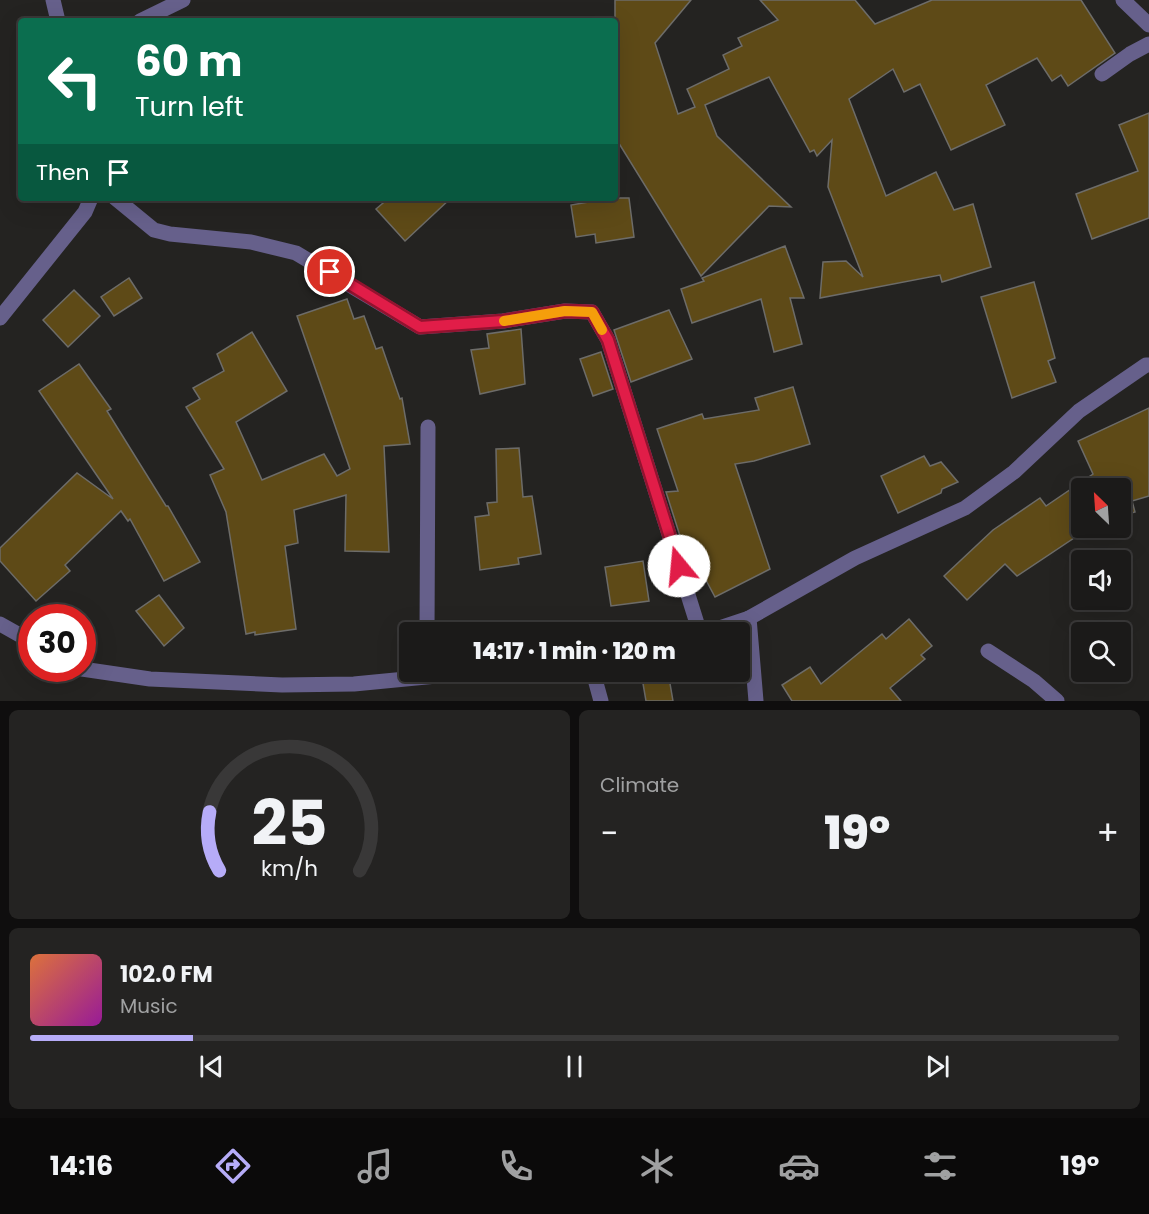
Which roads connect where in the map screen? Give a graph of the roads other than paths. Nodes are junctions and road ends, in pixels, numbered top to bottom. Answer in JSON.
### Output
{"nodes":[{"id":1,"x":53,"y":0,"type":"edge"},
{"id":2,"x":183,"y":0,"type":"edge"},
{"id":3,"x":1123,"y":0,"type":"edge"},
{"id":4,"x":57,"y":18,"type":"edge"},
{"id":5,"x":145,"y":18,"type":"edge"},
{"id":6,"x":1149,"y":25,"type":"edge"},
{"id":7,"x":1149,"y":44,"type":"edge"},
{"id":8,"x":1102,"y":74,"type":"dead end"},
{"id":9,"x":90,"y":201,"type":"edge"},
{"id":10,"x":119,"y":201,"type":"edge"},
{"id":11,"x":0,"y":318,"type":"edge"},
{"id":12,"x":1149,"y":365,"type":"edge"},
{"id":13,"x":428,"y":427,"type":"dead end"},
{"id":14,"x":748,"y":618,"type":"junction"},
{"id":15,"x":427,"y":622,"type":"edge"},
{"id":16,"x":697,"y":622,"type":"edge"},
{"id":17,"x":736,"y":622,"type":"edge"},
{"id":18,"x":0,"y":624,"type":"edge"},
{"id":19,"x":18,"y":634,"type":"edge"},
{"id":20,"x":988,"y":651,"type":"dead end"},
{"id":21,"x":96,"y":671,"type":"edge"},
{"id":22,"x":399,"y":678,"type":"edge"},
{"id":23,"x":596,"y":682,"type":"edge"},
{"id":24,"x":282,"y":685,"type":"junction"},
{"id":25,"x":285,"y":701,"type":"edge"},
{"id":26,"x":601,"y":701,"type":"edge"},
{"id":27,"x":756,"y":701,"type":"edge"},
{"id":28,"x":1057,"y":701,"type":"edge"}],
"edges":[{"from":1,"to":4,"type":"street"},
{"from":2,"to":5,"type":"street"},
{"from":3,"to":6,"type":"street"},
{"from":7,"to":8,"type":"street"},
{"from":9,"to":11,"type":"street"},
{"from":10,"to":16,"type":"street"},
{"from":12,"to":14,"type":"street"},
{"from":13,"to":15,"type":"street"},
{"from":14,"to":17,"type":"street"},
{"from":14,"to":27,"type":"street"},
{"from":18,"to":19,"type":"street"},
{"from":20,"to":28,"type":"street"},
{"from":21,"to":24,"type":"street"},
{"from":22,"to":24,"type":"street"},
{"from":23,"to":26,"type":"street"},
{"from":24,"to":25,"type":"street"}]}
